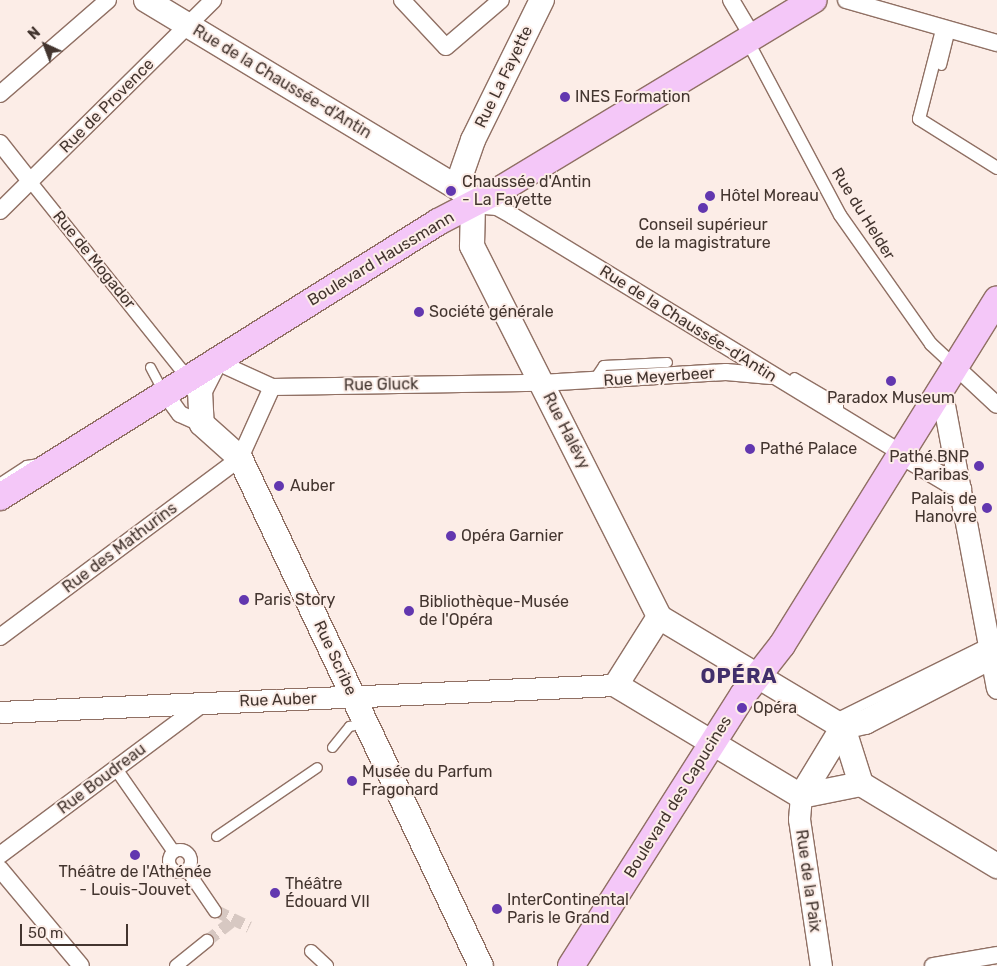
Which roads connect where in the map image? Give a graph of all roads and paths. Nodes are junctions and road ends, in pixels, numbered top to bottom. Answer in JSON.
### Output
{"nodes":[{"id":1,"x":108,"y":0,"type":"edge"},
{"id":2,"x":146,"y":0,"type":"edge"},
{"id":3,"x":213,"y":0,"type":"edge"},
{"id":4,"x":402,"y":0,"type":"edge"},
{"id":5,"x":501,"y":0,"type":"edge"},
{"id":6,"x":731,"y":0,"type":"edge"},
{"id":7,"x":813,"y":0,"type":"edge"},
{"id":8,"x":846,"y":0,"type":"edge"},
{"id":9,"x":536,"y":3,"type":"edge"},
{"id":10,"x":187,"y":25,"type":"junction"},
{"id":11,"x":946,"y":31,"type":"junction"},
{"id":12,"x":750,"y":39,"type":"junction"},
{"id":13,"x":997,"y":43,"type":"edge"},
{"id":14,"x":941,"y":65,"type":"dead end"},
{"id":15,"x":0,"y":94,"type":"edge"},
{"id":16,"x":0,"y":143,"type":"edge"},
{"id":17,"x":997,"y":168,"type":"edge"},
{"id":18,"x":30,"y":181,"type":"junction"},
{"id":19,"x":465,"y":195,"type":"junction"},
{"id":20,"x":0,"y":211,"type":"edge"},
{"id":21,"x":472,"y":246,"type":"joint"},
{"id":22,"x":997,"y":300,"type":"edge"},
{"id":23,"x":215,"y":360,"type":"junction"},
{"id":24,"x":667,"y":362,"type":"dead end"},
{"id":25,"x":955,"y":366,"type":"junction"},
{"id":26,"x":150,"y":367,"type":"dead end"},
{"id":27,"x":771,"y":376,"type":"junction"},
{"id":28,"x":794,"y":377,"type":"dead end"},
{"id":29,"x":188,"y":378,"type":"junction"},
{"id":30,"x":585,"y":381,"type":"junction"},
{"id":31,"x":541,"y":383,"type":"junction"},
{"id":32,"x":272,"y":387,"type":"junction"},
{"id":33,"x":941,"y":389,"type":"junction"},
{"id":34,"x":164,"y":392,"type":"junction"},
{"id":35,"x":997,"y":405,"type":"edge"},
{"id":36,"x":838,"y":415,"type":"junction"},
{"id":37,"x":202,"y":424,"type":"junction"},
{"id":38,"x":901,"y":453,"type":"junction"},
{"id":39,"x":240,"y":458,"type":"junction"},
{"id":40,"x":54,"y":460,"type":"junction"},
{"id":41,"x":0,"y":482,"type":"edge"},
{"id":42,"x":960,"y":488,"type":"junction"},
{"id":43,"x":0,"y":497,"type":"edge"},
{"id":44,"x":659,"y":617,"type":"junction"},
{"id":45,"x":0,"y":637,"type":"edge"},
{"id":46,"x":992,"y":651,"type":"edge"},
{"id":47,"x":759,"y":676,"type":"junction"},
{"id":48,"x":616,"y":685,"type":"junction"},
{"id":49,"x":997,"y":688,"type":"edge"},
{"id":50,"x":354,"y":698,"type":"junction"},
{"id":51,"x":204,"y":703,"type":"junction"},
{"id":52,"x":0,"y":712,"type":"edge"},
{"id":53,"x":366,"y":723,"type":"junction"},
{"id":54,"x":837,"y":724,"type":"junction"},
{"id":55,"x":714,"y":740,"type":"junction"},
{"id":56,"x":332,"y":747,"type":"dead end"},
{"id":57,"x":317,"y":767,"type":"dead end"},
{"id":58,"x":116,"y":769,"type":"junction"},
{"id":59,"x":860,"y":784,"type":"junction"},
{"id":60,"x":802,"y":796,"type":"junction"},
{"id":61,"x":216,"y":836,"type":"dead end"},
{"id":62,"x":0,"y":855,"type":"edge"},
{"id":63,"x":997,"y":866,"type":"edge"},
{"id":64,"x":0,"y":868,"type":"edge"},
{"id":65,"x":215,"y":911,"type":"tunnel mouth"},
{"id":66,"x":208,"y":941,"type":"tunnel mouth"},
{"id":67,"x":311,"y":951,"type":"dead end"},
{"id":68,"x":997,"y":955,"type":"edge"},
{"id":69,"x":81,"y":966,"type":"edge"},
{"id":70,"x":176,"y":966,"type":"edge"},
{"id":71,"x":327,"y":966,"type":"edge"},
{"id":72,"x":481,"y":966,"type":"edge"},
{"id":73,"x":571,"y":966,"type":"edge"},
{"id":74,"x":821,"y":966,"type":"edge"},
{"id":75,"x":933,"y":966,"type":"edge"}],
"edges":[{"from":1,"to":15,"type":"street"},
{"from":2,"to":10,"type":"main road","name":"Rue de la Chaussée-d'Antin"},
{"from":3,"to":10,"type":"street","name":"Rue de Provence"},
{"from":4,"to":5,"type":"street"},
{"from":6,"to":12,"type":"street"},
{"from":7,"to":12,"type":"main road","name":"Boulevard Haussmann"},
{"from":8,"to":11,"type":"street"},
{"from":9,"to":19,"type":"main road","name":"Rue La Fayette"},
{"from":10,"to":18,"type":"street","name":"Rue de Provence"},
{"from":10,"to":19,"type":"main road","name":"Rue de la Chaussée-d'Antin"},
{"from":11,"to":13,"type":"street"},
{"from":11,"to":14,"type":"lane"},
{"from":11,"to":17,"type":"street"},
{"from":12,"to":19,"type":"main road","name":"Boulevard Haussmann"},
{"from":12,"to":25,"type":"street","name":"Rue du Helder"},
{"from":16,"to":18,"type":"street","name":"Rue de Mogador"},
{"from":18,"to":20,"type":"street","name":"Rue de Provence"},
{"from":18,"to":29,"type":"street","name":"Rue de Mogador"},
{"from":19,"to":21,"type":"main road","name":"Rue La Fayette"},
{"from":19,"to":23,"type":"main road","name":"Boulevard Haussmann"},
{"from":19,"to":27,"type":"street","name":"Rue de la Chaussée-d'Antin"},
{"from":21,"to":31,"type":"main road","name":"Rue Halévy"},
{"from":22,"to":25,"type":"main road","name":"Boulevard des Capucines"},
{"from":23,"to":29,"type":"main road","name":"Boulevard Haussmann"},
{"from":23,"to":32,"type":"street"},
{"from":23,"to":37,"type":"main road"},
{"from":24,"to":30,"type":"lane"},
{"from":25,"to":33,"type":"main road","name":"Boulevard des Capucines"},
{"from":25,"to":35,"type":"street"},
{"from":26,"to":34,"type":"lane"},
{"from":27,"to":30,"type":"street","name":"Rue Meyerbeer"},
{"from":27,"to":36,"type":"street","name":"Rue de la Chaussée-d'Antin"},
{"from":28,"to":36,"type":"lane"},
{"from":29,"to":34,"type":"main road","name":"Boulevard Haussmann"},
{"from":30,"to":31,"type":"street","name":"Rue Meyerbeer"},
{"from":31,"to":32,"type":"street","name":"Rue Gluck"},
{"from":31,"to":44,"type":"main road","name":"Rue Halévy"},
{"from":32,"to":39,"type":"street"},
{"from":33,"to":38,"type":"main road","name":"Boulevard des Capucines"},
{"from":33,"to":42,"type":"street"},
{"from":34,"to":37,"type":"street"},
{"from":34,"to":40,"type":"main road","name":"Boulevard Haussmann"},
{"from":36,"to":38,"type":"street","name":"Rue de la Chaussée-d'Antin"},
{"from":37,"to":39,"type":"main road","name":"Rue Scribe"},
{"from":38,"to":42,"type":"street"},
{"from":38,"to":47,"type":"main road","name":"Boulevard des Capucines"},
{"from":39,"to":45,"type":"street","name":"Rue des Mathurins"},
{"from":39,"to":50,"type":"main road","name":"Rue Scribe"},
{"from":40,"to":41,"type":"lane","name":"Boulevard Haussmann"},
{"from":40,"to":43,"type":"main road","name":"Boulevard Haussmann"},
{"from":42,"to":46,"type":"street"},
{"from":44,"to":47,"type":"main road"},
{"from":44,"to":48,"type":"main road"},
{"from":46,"to":49,"type":"street"},
{"from":46,"to":54,"type":"main road"},
{"from":47,"to":54,"type":"main road"},
{"from":47,"to":55,"type":"main road","name":"Boulevard des Capucines"},
{"from":48,"to":50,"type":"street","name":"Rue Auber"},
{"from":48,"to":55,"type":"main road"},
{"from":50,"to":51,"type":"street","name":"Rue Auber"},
{"from":50,"to":53,"type":"main road","name":"Rue Scribe"},
{"from":51,"to":52,"type":"street","name":"Rue Auber"},
{"from":51,"to":58,"type":"street","name":"Rue Boudreau"},
{"from":53,"to":56,"type":"lane"},
{"from":53,"to":72,"type":"main road","name":"Rue Scribe"},
{"from":54,"to":59,"type":"main road"},
{"from":54,"to":60,"type":"main road"},
{"from":55,"to":60,"type":"main road"},
{"from":55,"to":73,"type":"main road","name":"Boulevard des Capucines"},
{"from":57,"to":61,"type":"lane"},
{"from":58,"to":62,"type":"street","name":"Rue Boudreau"},
{"from":58,"to":65,"type":"street"},
{"from":59,"to":60,"type":"main road"},
{"from":59,"to":63,"type":"main road"},
{"from":60,"to":74,"type":"street","name":"Rue de la Paix"},
{"from":64,"to":69,"type":"street"},
{"from":66,"to":70,"type":"street"},
{"from":67,"to":71,"type":"street"},
{"from":68,"to":75,"type":"street"}]}
